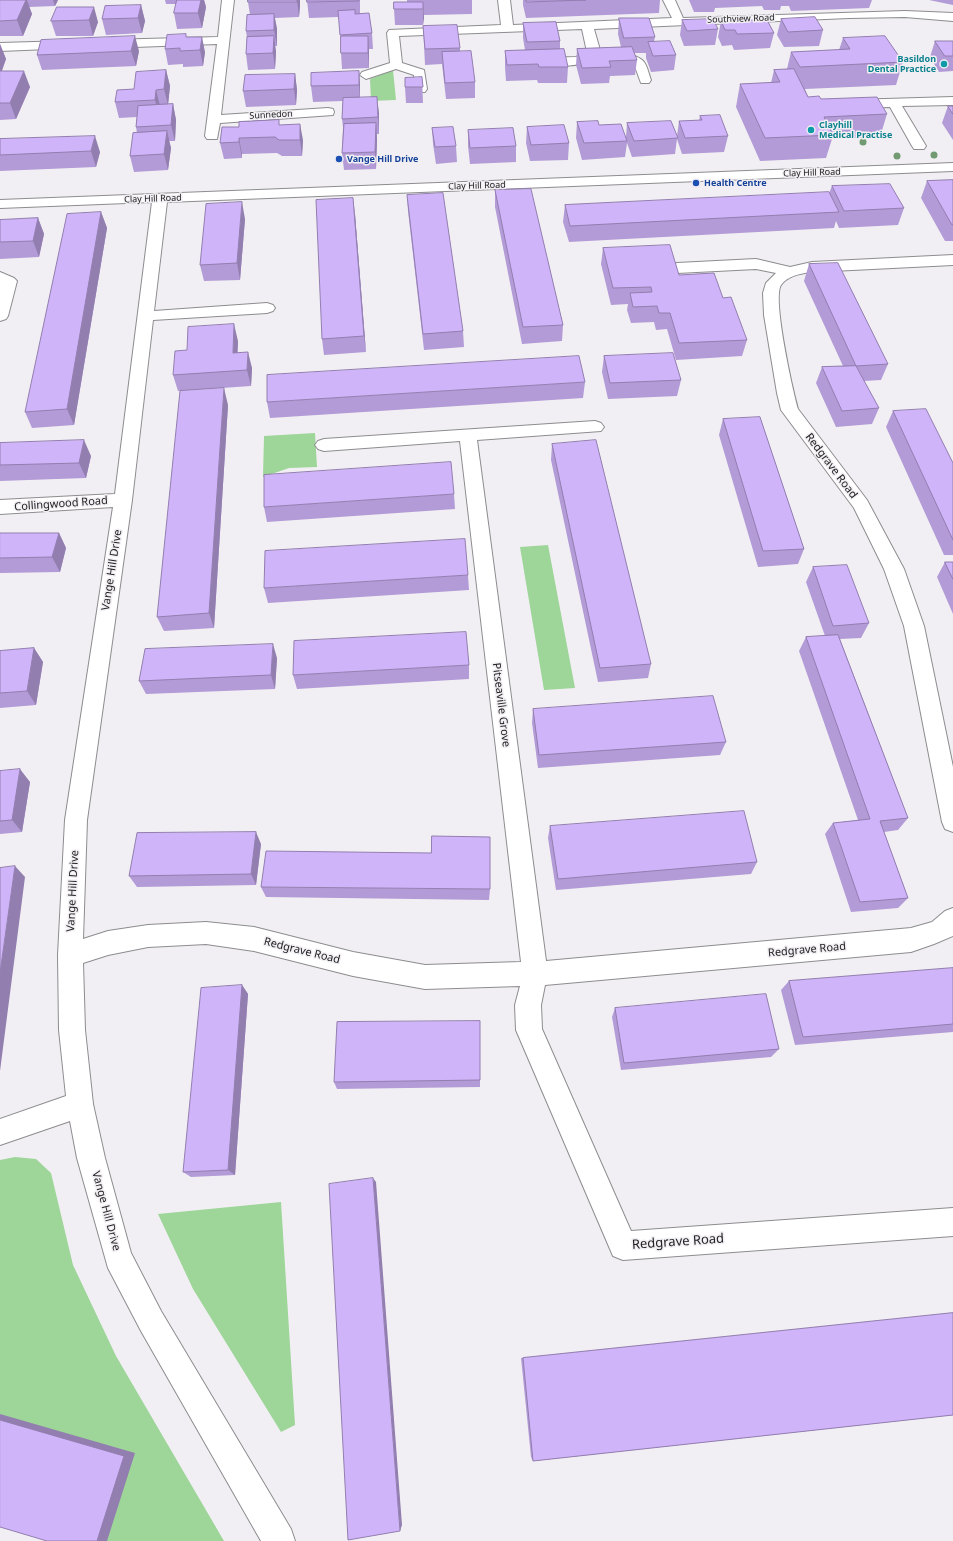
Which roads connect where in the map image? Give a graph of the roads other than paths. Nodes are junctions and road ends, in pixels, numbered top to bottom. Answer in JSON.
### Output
{"nodes":[{"id":1,"x":228,"y":0,"type":"edge"},
{"id":2,"x":242,"y":0,"type":"edge"},
{"id":3,"x":504,"y":0,"type":"edge"},
{"id":4,"x":669,"y":0,"type":"edge"},
{"id":5,"x":953,"y":17,"type":"edge"},
{"id":6,"x":679,"y":21,"type":"junction"},
{"id":7,"x":587,"y":25,"type":"junction"},
{"id":8,"x":508,"y":28,"type":"junction"},
{"id":9,"x":222,"y":40,"type":"junction"},
{"id":10,"x":82,"y":44,"type":"edge"},
{"id":11,"x":97,"y":44,"type":"edge"},
{"id":12,"x":0,"y":47,"type":"edge"},
{"id":13,"x":578,"y":61,"type":"junction"},
{"id":14,"x":528,"y":62,"type":"edge"},
{"id":15,"x":396,"y":65,"type":"junction"},
{"id":16,"x":366,"y":75,"type":"dead end"},
{"id":17,"x":645,"y":80,"type":"dead end"},
{"id":18,"x":421,"y":89,"type":"edge"},
{"id":19,"x":953,"y":101,"type":"edge"},
{"id":20,"x":894,"y":102,"type":"junction"},
{"id":21,"x":839,"y":104,"type":"edge"},
{"id":22,"x":328,"y":112,"type":"dead end"},
{"id":23,"x":214,"y":119,"type":"junction"},
{"id":24,"x":212,"y":136,"type":"dead end"},
{"id":25,"x":919,"y":146,"type":"dead end"},
{"id":26,"x":953,"y":167,"type":"edge"},
{"id":27,"x":160,"y":199,"type":"junction"},
{"id":28,"x":0,"y":204,"type":"edge"},
{"id":29,"x":953,"y":260,"type":"edge"},
{"id":30,"x":678,"y":268,"type":"edge"},
{"id":31,"x":791,"y":272,"type":"junction"},
{"id":32,"x":0,"y":277,"type":"edge"},
{"id":33,"x":267,"y":308,"type":"dead end"},
{"id":34,"x":0,"y":316,"type":"edge"},
{"id":35,"x":145,"y":316,"type":"junction"},
{"id":36,"x":595,"y":427,"type":"dead end"},
{"id":37,"x":468,"y":435,"type":"junction"},
{"id":38,"x":324,"y":445,"type":"dead end"},
{"id":39,"x":123,"y":500,"type":"junction"},
{"id":40,"x":0,"y":507,"type":"edge"},
{"id":41,"x":953,"y":822,"type":"edge"},
{"id":42,"x":953,"y":919,"type":"edge"},
{"id":43,"x":70,"y":955,"type":"junction"},
{"id":44,"x":535,"y":974,"type":"junction"},
{"id":45,"x":80,"y":1104,"type":"junction"},
{"id":46,"x":0,"y":1132,"type":"edge"},
{"id":47,"x":953,"y":1222,"type":"edge"},
{"id":48,"x":279,"y":1541,"type":"edge"}],
"edges":[{"from":1,"to":2,"type":"street"},
{"from":1,"to":9,"type":"street"},
{"from":3,"to":8,"type":"street"},
{"from":4,"to":6,"type":"street"},
{"from":5,"to":6,"type":"street","name":"Southview Road"},
{"from":6,"to":7,"type":"street","name":"Southview Road"},
{"from":7,"to":8,"type":"street","name":"Southview Road"},
{"from":7,"to":13,"type":"street"},
{"from":8,"to":15,"type":"street","name":"Southview Road"},
{"from":9,"to":11,"type":"street"},
{"from":9,"to":23,"type":"street"},
{"from":10,"to":12,"type":"street"},
{"from":13,"to":14,"type":"street"},
{"from":13,"to":17,"type":"street"},
{"from":15,"to":16,"type":"street"},
{"from":15,"to":18,"type":"street"},
{"from":19,"to":20,"type":"street"},
{"from":20,"to":21,"type":"street"},
{"from":20,"to":25,"type":"street"},
{"from":22,"to":23,"type":"street","name":"Sunnedon"},
{"from":23,"to":24,"type":"street"},
{"from":26,"to":27,"type":"street","name":"Clay Hill Road"},
{"from":27,"to":28,"type":"street","name":"Clay Hill Road"},
{"from":27,"to":35,"type":"street","name":"Vange Hill Drive"},
{"from":29,"to":31,"type":"street","name":"Redgrave Road"},
{"from":30,"to":31,"type":"street"},
{"from":31,"to":41,"type":"street","name":"Redgrave Road"},
{"from":32,"to":34,"type":"street"},
{"from":33,"to":35,"type":"street"},
{"from":35,"to":39,"type":"street","name":"Vange Hill Drive"},
{"from":36,"to":37,"type":"street"},
{"from":37,"to":38,"type":"street"},
{"from":37,"to":44,"type":"street","name":"Pitseaville Grove"},
{"from":39,"to":40,"type":"street","name":"Collingwood Road"},
{"from":39,"to":43,"type":"street","name":"Vange Hill Drive"},
{"from":42,"to":44,"type":"street","name":"Redgrave Road"},
{"from":43,"to":44,"type":"street","name":"Redgrave Road"},
{"from":43,"to":45,"type":"street","name":"Vange Hill Drive"},
{"from":44,"to":47,"type":"street","name":"Redgrave Road"},
{"from":45,"to":46,"type":"street"},
{"from":45,"to":48,"type":"street","name":"Vange Hill Drive"}]}
